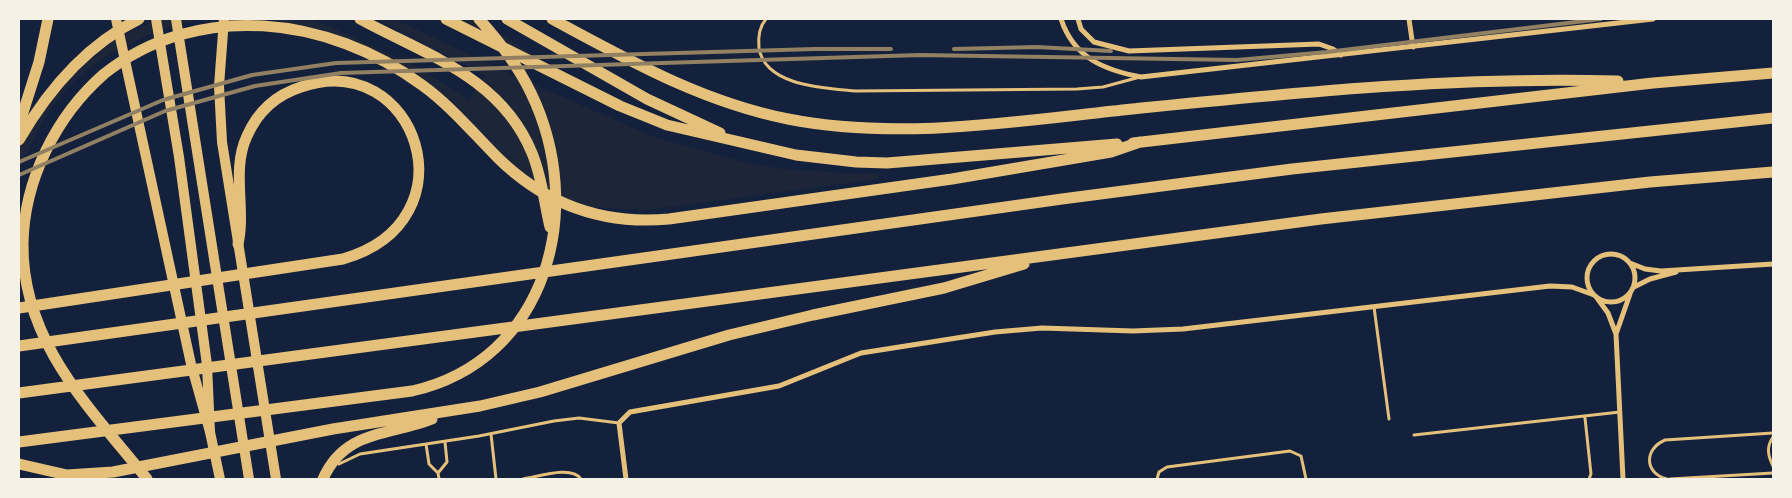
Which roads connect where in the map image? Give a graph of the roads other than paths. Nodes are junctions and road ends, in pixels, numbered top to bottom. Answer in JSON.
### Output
{"nodes":[{"id":1,"x":48,"y":19,"type":"edge"},
{"id":2,"x":116,"y":19,"type":"edge"},
{"id":3,"x":139,"y":19,"type":"edge"},
{"id":4,"x":156,"y":19,"type":"edge"},
{"id":5,"x":176,"y":19,"type":"edge"},
{"id":6,"x":224,"y":19,"type":"edge"},
{"id":7,"x":355,"y":19,"type":"edge"},
{"id":8,"x":360,"y":19,"type":"edge"},
{"id":9,"x":446,"y":19,"type":"edge"},
{"id":10,"x":480,"y":19,"type":"edge"},
{"id":11,"x":507,"y":19,"type":"edge"},
{"id":12,"x":552,"y":19,"type":"edge"},
{"id":13,"x":766,"y":19,"type":"edge"},
{"id":14,"x":1061,"y":19,"type":"edge"},
{"id":15,"x":1078,"y":19,"type":"edge"},
{"id":16,"x":1409,"y":19,"type":"edge"},
{"id":17,"x":1653,"y":19,"type":"edge"},
{"id":18,"x":372,"y":25,"type":"junction"},
{"id":19,"x":1414,"y":47,"type":"junction"},
{"id":20,"x":1341,"y":55,"type":"junction"},
{"id":21,"x":1773,"y":73,"type":"edge"},
{"id":22,"x":1140,"y":77,"type":"junction"},
{"id":23,"x":1653,"y":83,"type":"junction"},
{"id":24,"x":1773,"y":118,"type":"edge"},
{"id":25,"x":19,"y":125,"type":"edge"},
{"id":26,"x":19,"y":140,"type":"edge"},
{"id":27,"x":742,"y":142,"type":"junction"},
{"id":28,"x":1140,"y":142,"type":"junction"},
{"id":29,"x":1773,"y":172,"type":"edge"},
{"id":30,"x":553,"y":236,"type":"junction"},
{"id":31,"x":238,"y":244,"type":"junction"},
{"id":32,"x":1054,"y":254,"type":"junction"},
{"id":33,"x":1629,"y":263,"type":"junction"},
{"id":34,"x":1773,"y":264,"type":"edge"},
{"id":35,"x":1684,"y":269,"type":"junction"},
{"id":36,"x":1634,"y":287,"type":"junction"},
{"id":37,"x":1630,"y":293,"type":"junction"},
{"id":38,"x":1595,"y":296,"type":"junction"},
{"id":39,"x":1374,"y":307,"type":"junction"},
{"id":40,"x":19,"y":308,"type":"edge"},
{"id":41,"x":1616,"y":334,"type":"junction"},
{"id":42,"x":19,"y":346,"type":"edge"},
{"id":43,"x":19,"y":393,"type":"edge"},
{"id":44,"x":450,"y":412,"type":"junction"},
{"id":45,"x":1620,"y":412,"type":"junction"},
{"id":46,"x":1585,"y":418,"type":"junction"},
{"id":47,"x":1389,"y":419,"type":"dead end"},
{"id":48,"x":619,"y":422,"type":"junction"},
{"id":49,"x":210,"y":432,"type":"junction"},
{"id":50,"x":1773,"y":433,"type":"edge"},
{"id":51,"x":491,"y":434,"type":"junction"},
{"id":52,"x":1414,"y":435,"type":"dead end"},
{"id":53,"x":1773,"y":437,"type":"edge"},
{"id":54,"x":19,"y":442,"type":"edge"},
{"id":55,"x":445,"y":442,"type":"junction"},
{"id":56,"x":426,"y":444,"type":"junction"},
{"id":57,"x":19,"y":464,"type":"edge"},
{"id":58,"x":339,"y":464,"type":"dead end"},
{"id":59,"x":1773,"y":466,"type":"edge"},
{"id":60,"x":438,"y":473,"type":"junction"},
{"id":61,"x":1773,"y":473,"type":"edge"},
{"id":62,"x":1623,"y":478,"type":"edge"},
{"id":63,"x":146,"y":479,"type":"edge"},
{"id":64,"x":220,"y":479,"type":"edge"},
{"id":65,"x":249,"y":479,"type":"edge"},
{"id":66,"x":276,"y":479,"type":"edge"},
{"id":67,"x":324,"y":479,"type":"edge"},
{"id":68,"x":438,"y":479,"type":"edge"},
{"id":69,"x":496,"y":479,"type":"edge"},
{"id":70,"x":524,"y":479,"type":"edge"},
{"id":71,"x":580,"y":479,"type":"edge"},
{"id":72,"x":626,"y":479,"type":"edge"},
{"id":73,"x":1157,"y":479,"type":"edge"},
{"id":74,"x":1306,"y":479,"type":"edge"},
{"id":75,"x":1589,"y":479,"type":"edge"},
{"id":76,"x":1666,"y":479,"type":"edge"},
{"id":77,"x":1670,"y":479,"type":"edge"}],
"edges":[{"from":1,"to":25,"type":"highway"},
{"from":2,"to":49,"type":"main road"},
{"from":3,"to":26,"type":"highway"},
{"from":4,"to":49,"type":"main road"},
{"from":5,"to":65,"type":"main road"},
{"from":6,"to":31,"type":"main road"},
{"from":7,"to":18,"type":"highway"},
{"from":8,"to":18,"type":"highway"},
{"from":9,"to":27,"type":"highway"},
{"from":10,"to":30,"type":"highway"},
{"from":11,"to":27,"type":"highway"},
{"from":12,"to":23,"type":"highway"},
{"from":13,"to":22,"type":"lane"},
{"from":14,"to":22,"type":"street"},
{"from":15,"to":20,"type":"street"},
{"from":16,"to":19,"type":"street"},
{"from":17,"to":19,"type":"street"},
{"from":18,"to":30,"type":"highway"},
{"from":19,"to":20,"type":"street"},
{"from":20,"to":22,"type":"street"},
{"from":21,"to":23,"type":"highway"},
{"from":23,"to":28,"type":"highway"},
{"from":24,"to":42,"type":"highway"},
{"from":27,"to":28,"type":"highway"},
{"from":28,"to":63,"type":"highway"},
{"from":29,"to":32,"type":"highway"},
{"from":30,"to":54,"type":"highway"},
{"from":31,"to":40,"type":"highway"},
{"from":31,"to":66,"type":"main road"},
{"from":32,"to":43,"type":"highway"},
{"from":32,"to":44,"type":"highway"},
{"from":33,"to":35,"type":"street"},
{"from":33,"to":36,"type":"street"},
{"from":33,"to":38,"type":"street"},
{"from":34,"to":35,"type":"street"},
{"from":35,"to":36,"type":"street"},
{"from":36,"to":37,"type":"street"},
{"from":37,"to":38,"type":"street"},
{"from":37,"to":41,"type":"street"},
{"from":38,"to":39,"type":"street"},
{"from":38,"to":41,"type":"street"},
{"from":39,"to":47,"type":"lane"},
{"from":39,"to":48,"type":"street"},
{"from":41,"to":45,"type":"street"},
{"from":44,"to":57,"type":"highway"},
{"from":44,"to":67,"type":"highway"},
{"from":45,"to":46,"type":"lane"},
{"from":45,"to":62,"type":"street"},
{"from":46,"to":52,"type":"lane"},
{"from":46,"to":75,"type":"lane"},
{"from":48,"to":51,"type":"lane"},
{"from":48,"to":72,"type":"street"},
{"from":49,"to":64,"type":"main road"},
{"from":50,"to":76,"type":"lane"},
{"from":51,"to":55,"type":"lane"},
{"from":51,"to":69,"type":"lane"},
{"from":53,"to":59,"type":"lane"},
{"from":55,"to":56,"type":"lane"},
{"from":55,"to":60,"type":"lane"},
{"from":56,"to":58,"type":"lane"},
{"from":56,"to":60,"type":"lane"},
{"from":60,"to":68,"type":"lane"},
{"from":61,"to":77,"type":"lane"},
{"from":70,"to":71,"type":"lane"},
{"from":73,"to":74,"type":"lane"}]}
